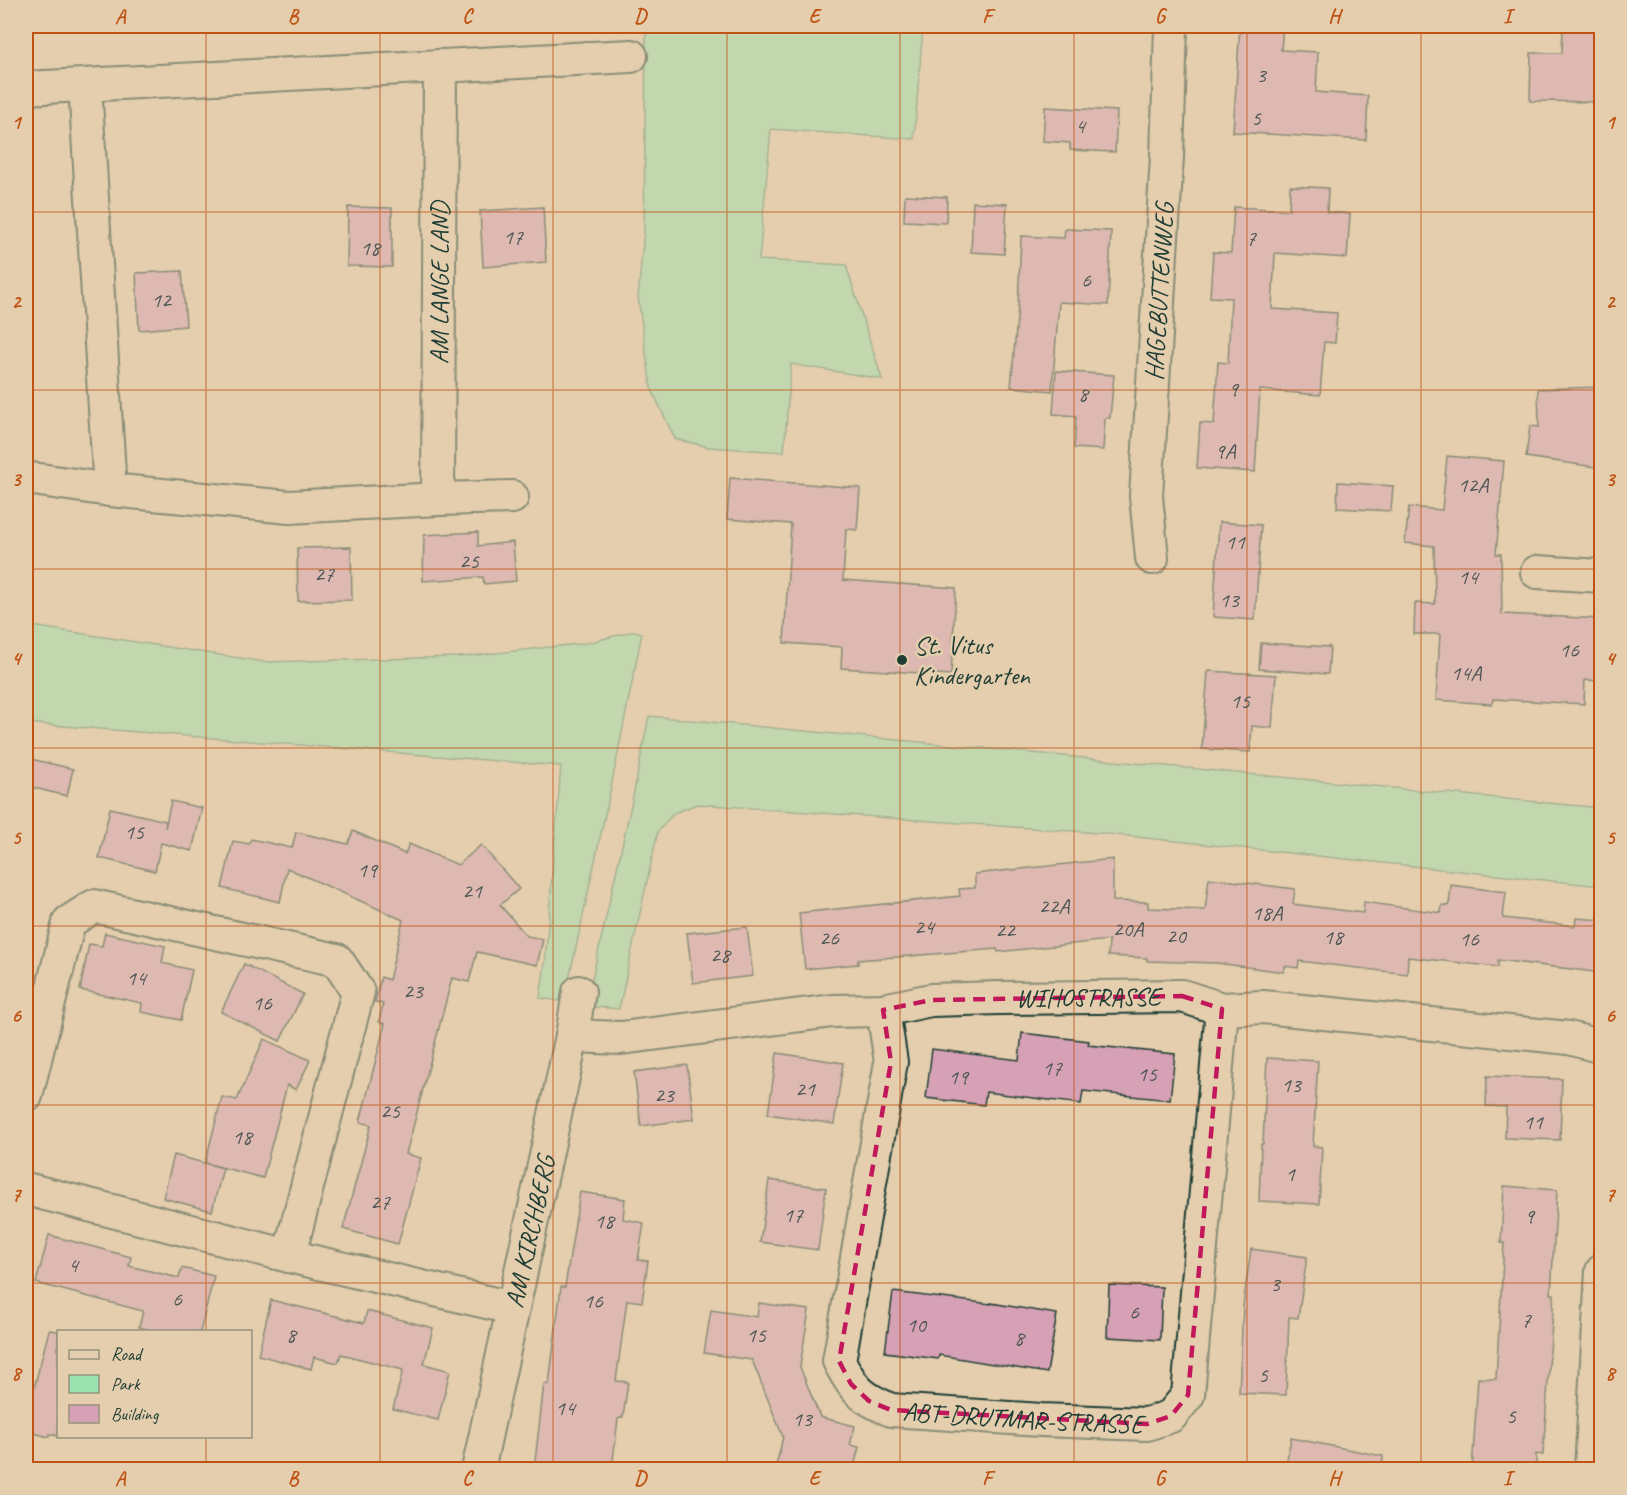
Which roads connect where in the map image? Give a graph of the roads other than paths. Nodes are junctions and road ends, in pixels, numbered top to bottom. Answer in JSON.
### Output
{"nodes":[{"id":1,"x":1171,"y":26,"type":"edge"},
{"id":2,"x":631,"y":56,"type":"dead end"},
{"id":3,"x":440,"y":66,"type":"junction"},
{"id":4,"x":85,"y":85,"type":"junction"},
{"id":5,"x":26,"y":88,"type":"edge"},
{"id":6,"x":26,"y":477,"type":"edge"},
{"id":7,"x":110,"y":490,"type":"junction"},
{"id":8,"x":512,"y":497,"type":"dead end"},
{"id":9,"x":438,"y":500,"type":"junction"},
{"id":10,"x":1152,"y":558,"type":"dead end"},
{"id":11,"x":1537,"y":572,"type":"dead end"},
{"id":12,"x":1602,"y":576,"type":"edge"},
{"id":13,"x":579,"y":992,"type":"dead end"},
{"id":14,"x":1222,"y":1009,"type":"junction"},
{"id":15,"x":883,"y":1010,"type":"junction"},
{"id":16,"x":572,"y":1036,"type":"junction"},
{"id":17,"x":1602,"y":1047,"type":"edge"},
{"id":18,"x":26,"y":1096,"type":"edge"},
{"id":19,"x":26,"y":1189,"type":"edge"},
{"id":20,"x":289,"y":1256,"type":"junction"},
{"id":21,"x":1602,"y":1271,"type":"edge"},
{"id":22,"x":512,"y":1308,"type":"junction"},
{"id":23,"x":1599,"y":1357,"type":"edge"},
{"id":24,"x":478,"y":1470,"type":"edge"},
{"id":25,"x":1591,"y":1470,"type":"edge"}],
"edges":[{"from":1,"to":10,"type":"street","name":"HAGEBUTTENWEG"},
{"from":2,"to":3,"type":"street"},
{"from":3,"to":4,"type":"street"},
{"from":3,"to":9,"type":"street","name":"AM LANGE LAND"},
{"from":4,"to":5,"type":"street"},
{"from":4,"to":7,"type":"street"},
{"from":6,"to":7,"type":"street"},
{"from":7,"to":9,"type":"street"},
{"from":8,"to":9,"type":"street"},
{"from":11,"to":12,"type":"street"},
{"from":13,"to":16,"type":"street","name":"AM KIRCHBERG"},
{"from":14,"to":15,"type":"street","name":"WIHOSTRASSE"},
{"from":14,"to":15,"type":"street","name":"ABT-DRUTMAR-STRASSE"},
{"from":14,"to":17,"type":"street","name":"WIHOSTRASSE"},
{"from":15,"to":16,"type":"street","name":"WIHOSTRASSE"},
{"from":16,"to":22,"type":"street","name":"AM KIRCHBERG"},
{"from":18,"to":20,"type":"street"},
{"from":19,"to":20,"type":"street"},
{"from":20,"to":22,"type":"street"},
{"from":21,"to":23,"type":"street"},
{"from":22,"to":24,"type":"street","name":"AM KIRCHBERG"},
{"from":23,"to":25,"type":"street"}]}
